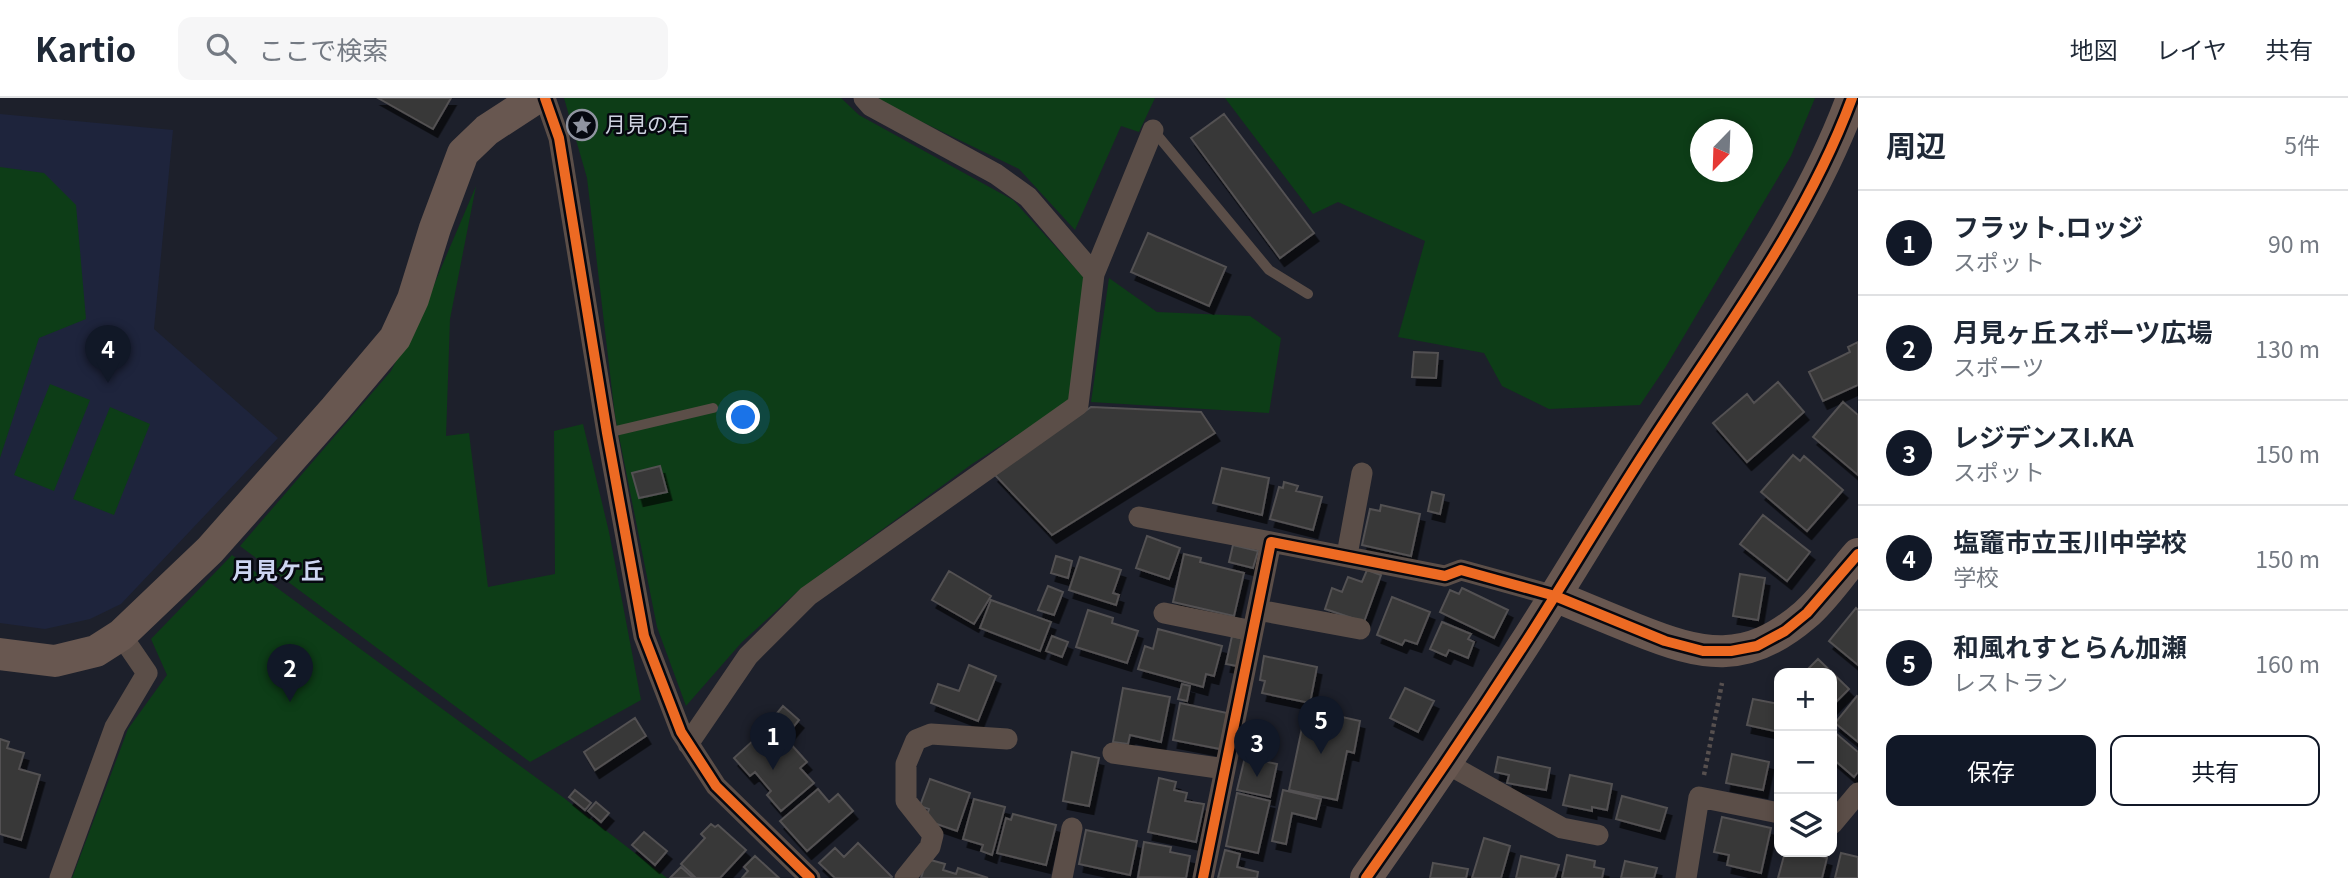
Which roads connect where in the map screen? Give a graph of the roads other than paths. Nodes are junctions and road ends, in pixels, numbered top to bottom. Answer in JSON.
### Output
{"nodes":[{"id":1,"x":537,"y":98,"type":"edge"},
{"id":2,"x":545,"y":98,"type":"edge"},
{"id":3,"x":864,"y":98,"type":"edge"},
{"id":4,"x":1852,"y":98,"type":"edge"},
{"id":5,"x":1153,"y":130,"type":"joint"},
{"id":6,"x":1094,"y":274,"type":"junction"},
{"id":7,"x":1308,"y":294,"type":"dead end"},
{"id":8,"x":713,"y":408,"type":"dead end"},
{"id":9,"x":607,"y":433,"type":"junction"},
{"id":10,"x":1362,"y":473,"type":"dead end"},
{"id":11,"x":1139,"y":517,"type":"dead end"},
{"id":12,"x":1272,"y":542,"type":"junction"},
{"id":13,"x":1858,"y":554,"type":"edge"},
{"id":14,"x":1348,"y":555,"type":"junction"},
{"id":15,"x":1555,"y":596,"type":"junction"},
{"id":16,"x":1258,"y":610,"type":"junction"},
{"id":17,"x":1164,"y":613,"type":"dead end"},
{"id":18,"x":1360,"y":629,"type":"dead end"},
{"id":19,"x":1254,"y":631,"type":"junction"},
{"id":20,"x":121,"y":635,"type":"junction"},
{"id":21,"x":0,"y":654,"type":"edge"},
{"id":22,"x":1007,"y":739,"type":"dead end"},
{"id":23,"x":688,"y":744,"type":"junction"},
{"id":24,"x":1113,"y":753,"type":"dead end"},
{"id":25,"x":1446,"y":762,"type":"junction"},
{"id":26,"x":1225,"y":769,"type":"junction"},
{"id":27,"x":1858,"y":793,"type":"edge"},
{"id":28,"x":1774,"y":812,"type":"edge"},
{"id":29,"x":1837,"y":818,"type":"edge"},
{"id":30,"x":1072,"y":828,"type":"dead end"},
{"id":31,"x":1598,"y":835,"type":"dead end"},
{"id":32,"x":60,"y":878,"type":"edge"},
{"id":33,"x":810,"y":878,"type":"edge"},
{"id":34,"x":905,"y":878,"type":"edge"},
{"id":35,"x":1062,"y":878,"type":"edge"},
{"id":36,"x":1203,"y":878,"type":"edge"},
{"id":37,"x":1366,"y":878,"type":"edge"},
{"id":38,"x":1685,"y":878,"type":"edge"}],
"edges":[{"from":1,"to":20,"type":"street"},
{"from":2,"to":9,"type":"street"},
{"from":3,"to":6,"type":"street"},
{"from":4,"to":15,"type":"street"},
{"from":5,"to":6,"type":"street"},
{"from":5,"to":7,"type":"lane"},
{"from":6,"to":23,"type":"street"},
{"from":8,"to":9,"type":"lane"},
{"from":9,"to":23,"type":"street"},
{"from":10,"to":14,"type":"street"},
{"from":11,"to":12,"type":"street"},
{"from":12,"to":14,"type":"street"},
{"from":12,"to":16,"type":"street"},
{"from":13,"to":15,"type":"street"},
{"from":14,"to":15,"type":"street"},
{"from":15,"to":25,"type":"street"},
{"from":16,"to":18,"type":"street"},
{"from":16,"to":19,"type":"street"},
{"from":17,"to":19,"type":"street"},
{"from":19,"to":26,"type":"street"},
{"from":20,"to":21,"type":"street"},
{"from":20,"to":32,"type":"street"},
{"from":22,"to":34,"type":"street"},
{"from":23,"to":33,"type":"street"},
{"from":24,"to":26,"type":"street"},
{"from":25,"to":31,"type":"street"},
{"from":25,"to":37,"type":"street"},
{"from":26,"to":36,"type":"street"},
{"from":27,"to":29,"type":"street"},
{"from":28,"to":38,"type":"street"},
{"from":30,"to":35,"type":"street"}]}
